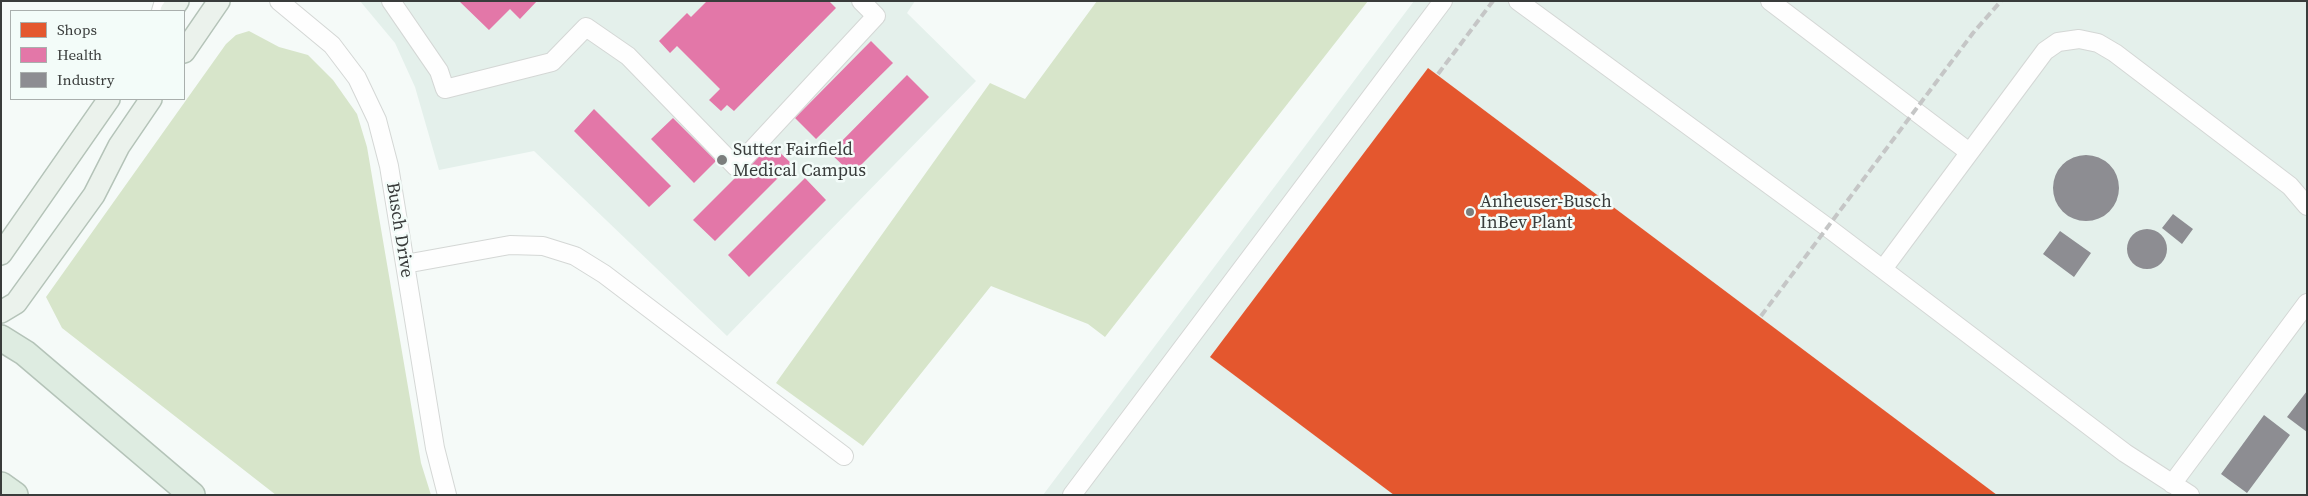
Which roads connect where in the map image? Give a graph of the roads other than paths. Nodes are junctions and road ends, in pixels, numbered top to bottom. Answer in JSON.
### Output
{"nodes":[{"id":1,"x":219,"y":1,"type":"edge"},
{"id":2,"x":279,"y":1,"type":"edge"},
{"id":3,"x":391,"y":1,"type":"edge"},
{"id":4,"x":860,"y":1,"type":"edge"},
{"id":5,"x":1443,"y":1,"type":"edge"},
{"id":6,"x":1518,"y":1,"type":"edge"},
{"id":7,"x":1770,"y":1,"type":"edge"},
{"id":8,"x":185,"y":51,"type":"edge"},
{"id":9,"x":108,"y":100,"type":"edge"},
{"id":10,"x":150,"y":100,"type":"edge"},
{"id":11,"x":1969,"y":152,"type":"junction"},
{"id":12,"x":2307,"y":206,"type":"edge"},
{"id":13,"x":1,"y":254,"type":"edge"},
{"id":14,"x":405,"y":264,"type":"junction"},
{"id":15,"x":1883,"y":269,"type":"junction"},
{"id":16,"x":2307,"y":304,"type":"edge"},
{"id":17,"x":1,"y":312,"type":"edge"},
{"id":18,"x":1,"y":338,"type":"edge"},
{"id":19,"x":844,"y":456,"type":"dead end"},
{"id":20,"x":2172,"y":484,"type":"junction"},
{"id":21,"x":1,"y":485,"type":"edge"},
{"id":22,"x":16,"y":495,"type":"edge"},
{"id":23,"x":192,"y":495,"type":"edge"},
{"id":24,"x":447,"y":495,"type":"edge"},
{"id":25,"x":1072,"y":495,"type":"edge"},
{"id":26,"x":2190,"y":495,"type":"edge"}],
"edges":[{"from":1,"to":8,"type":"main road"},
{"from":2,"to":14,"type":"street","name":"Busch Drive"},
{"from":3,"to":4,"type":"street"},
{"from":5,"to":25,"type":"street"},
{"from":6,"to":15,"type":"street"},
{"from":7,"to":11,"type":"street"},
{"from":9,"to":13,"type":"main road"},
{"from":10,"to":17,"type":"main road"},
{"from":11,"to":12,"type":"street"},
{"from":11,"to":15,"type":"street"},
{"from":14,"to":19,"type":"street"},
{"from":14,"to":24,"type":"street","name":"Busch Drive"},
{"from":15,"to":20,"type":"street"},
{"from":16,"to":20,"type":"street"},
{"from":18,"to":23,"type":"highway"},
{"from":20,"to":26,"type":"street"},
{"from":21,"to":22,"type":"highway"}]}
